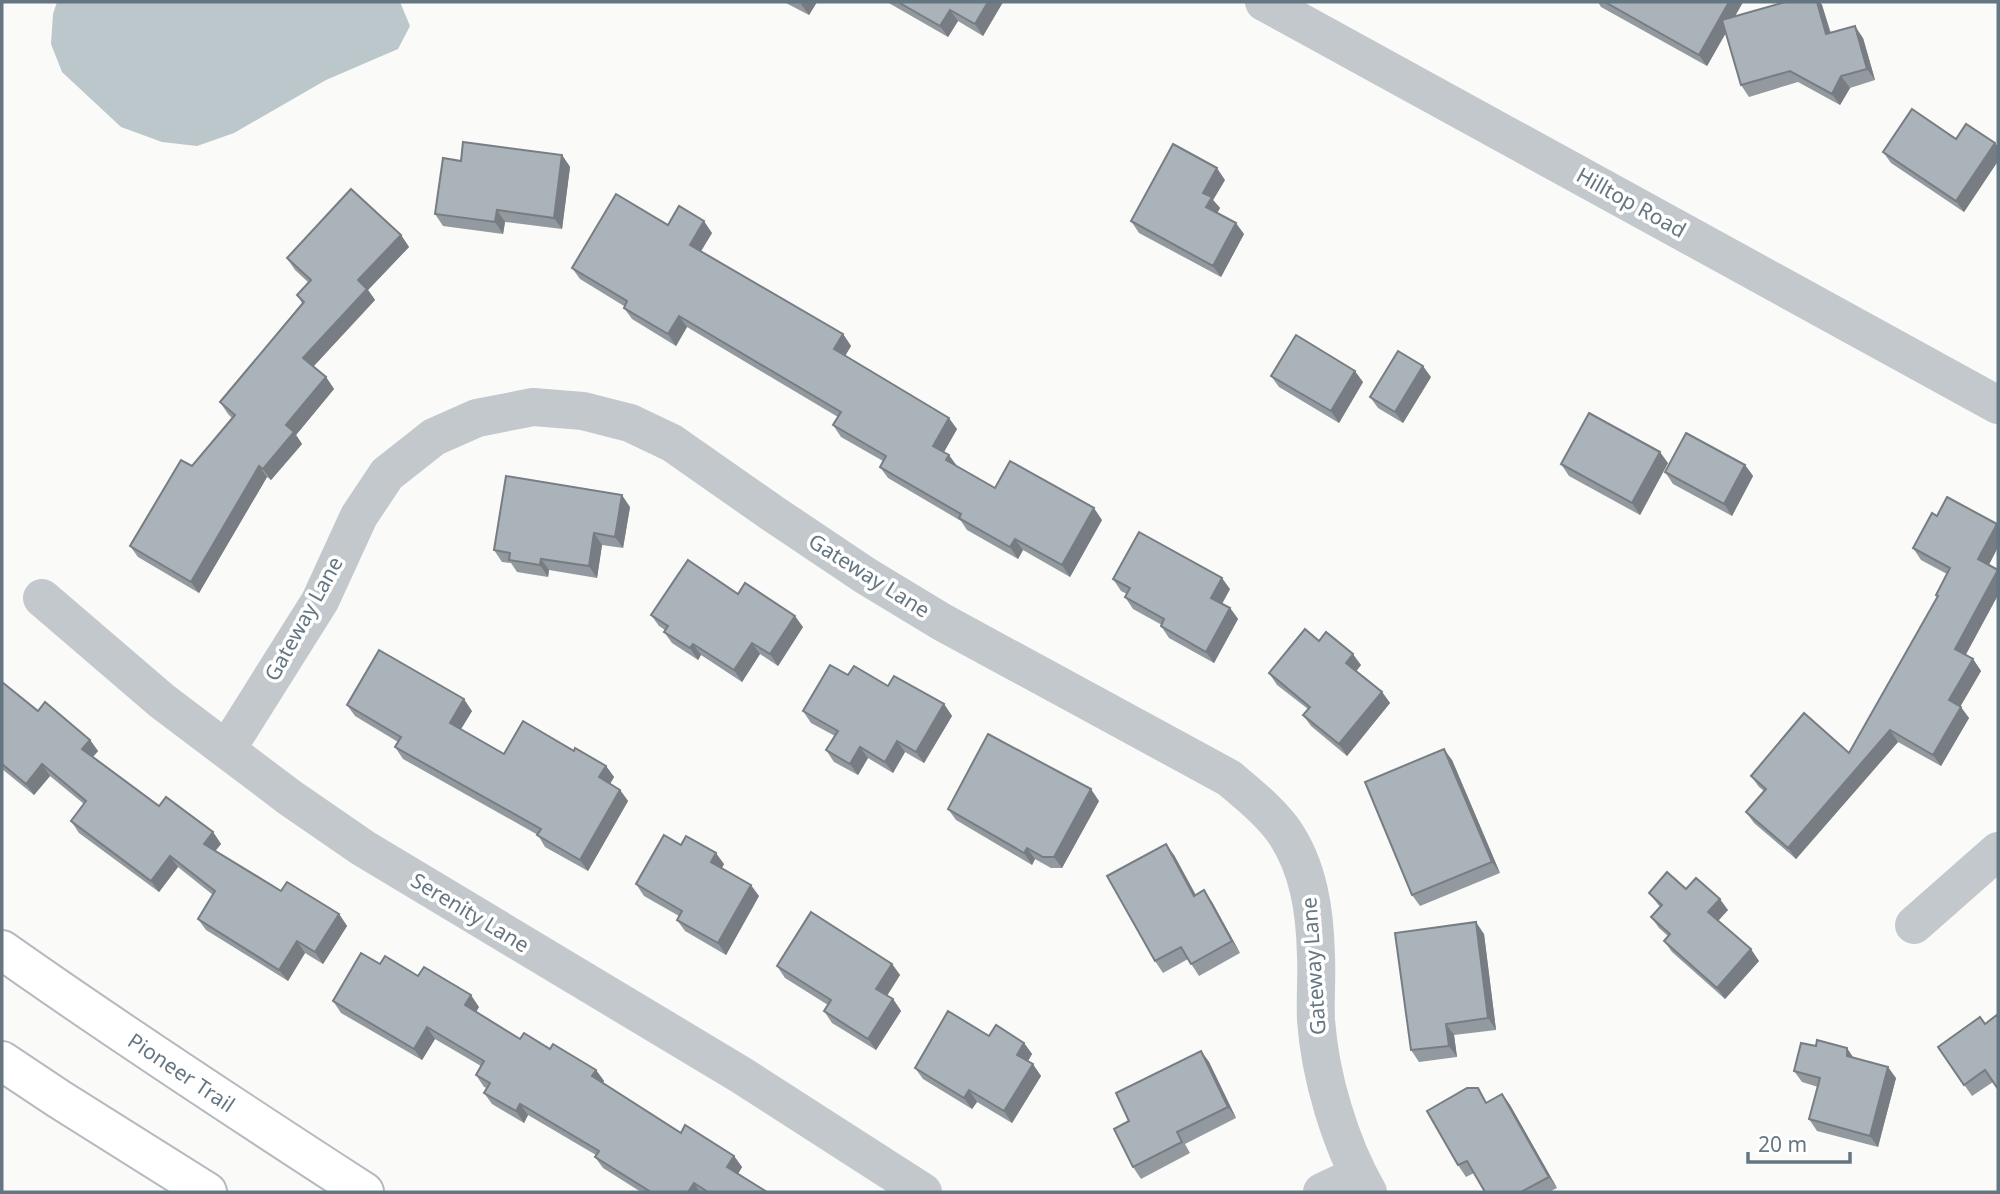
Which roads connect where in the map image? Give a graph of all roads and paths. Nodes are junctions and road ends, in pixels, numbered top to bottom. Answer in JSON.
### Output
{"nodes":[{"id":1,"x":1265,"y":2,"type":"edge"},
{"id":2,"x":1998,"y":405,"type":"edge"},
{"id":3,"x":42,"y":598,"type":"dead end"},
{"id":4,"x":227,"y":749,"type":"junction"},
{"id":5,"x":1998,"y":851,"type":"edge"},
{"id":6,"x":1913,"y":925,"type":"dead end"},
{"id":7,"x":2,"y":950,"type":"edge"},
{"id":8,"x":2,"y":1061,"type":"edge"},
{"id":9,"x":1363,"y":1184,"type":"edge"},
{"id":10,"x":207,"y":1192,"type":"edge"},
{"id":11,"x":364,"y":1192,"type":"edge"},
{"id":12,"x":923,"y":1192,"type":"edge"},
{"id":13,"x":1322,"y":1192,"type":"edge"}],
"edges":[{"from":1,"to":2,"type":"street","name":"Hilltop Road"},
{"from":3,"to":4,"type":"street","name":"Serenity Lane"},
{"from":4,"to":9,"type":"street","name":"Gateway Lane"},
{"from":4,"to":12,"type":"street","name":"Serenity Lane"},
{"from":5,"to":6,"type":"street"},
{"from":7,"to":11,"type":"main road","name":"Pioneer Trail"},
{"from":8,"to":10,"type":"main road"},
{"from":9,"to":13,"type":"street"}]}
